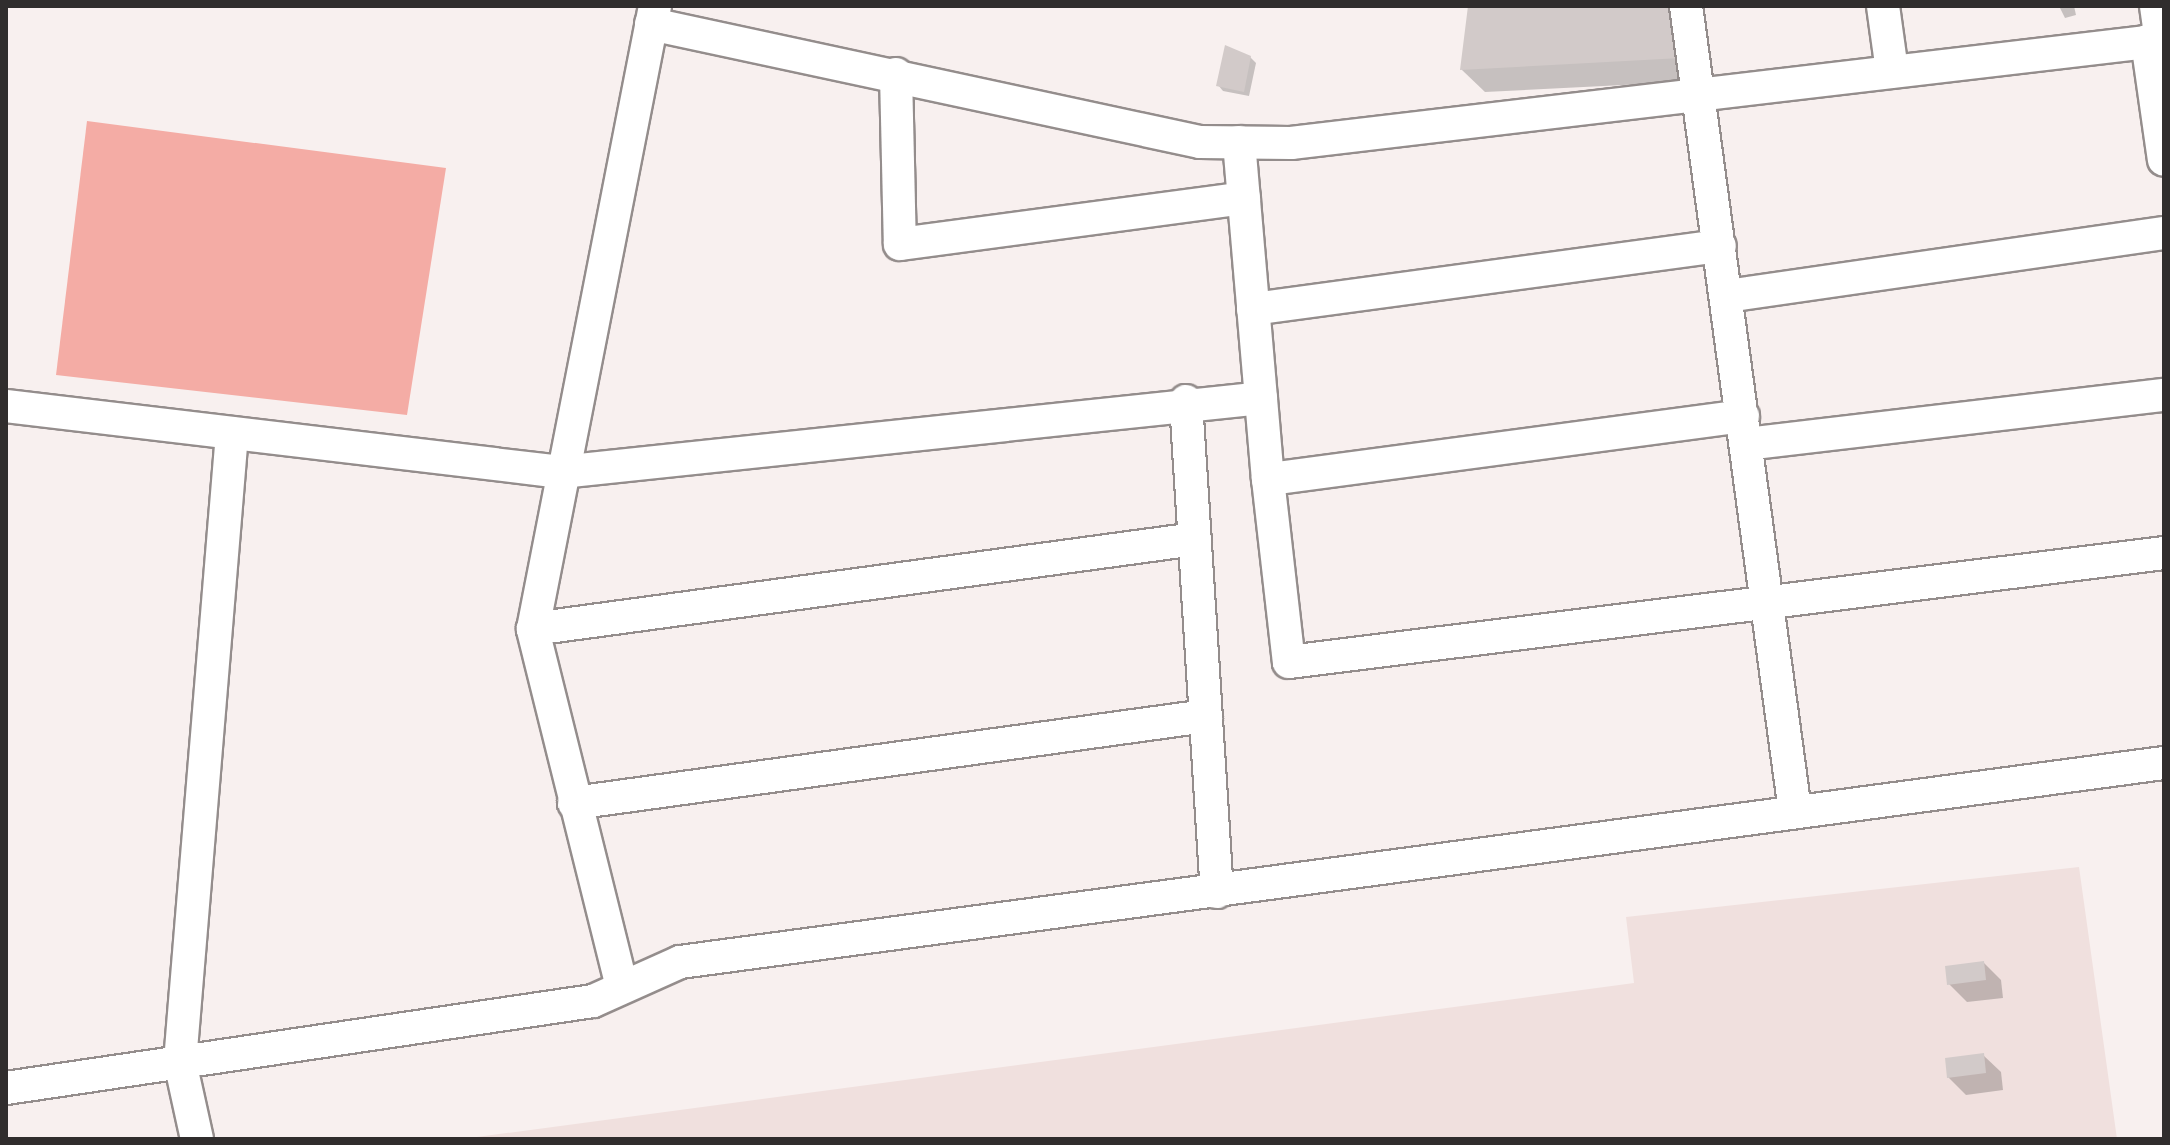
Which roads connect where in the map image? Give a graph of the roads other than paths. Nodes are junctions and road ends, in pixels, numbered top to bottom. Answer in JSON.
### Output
{"nodes":[{"id":1,"x":1686,"y":6,"type":"edge"},
{"id":2,"x":1883,"y":6,"type":"edge"},
{"id":3,"x":2156,"y":6,"type":"edge"},
{"id":4,"x":653,"y":15,"type":"edge"},
{"id":5,"x":2157,"y":41,"type":"edge"},
{"id":6,"x":1892,"y":71,"type":"junction"},
{"id":7,"x":896,"y":74,"type":"junction"},
{"id":8,"x":1700,"y":95,"type":"junction"},
{"id":9,"x":1239,"y":142,"type":"junction"},
{"id":10,"x":2164,"y":160,"type":"edge"},
{"id":11,"x":1244,"y":198,"type":"junction"},
{"id":12,"x":2164,"y":233,"type":"edge"},
{"id":13,"x":1720,"y":246,"type":"junction"},
{"id":14,"x":1727,"y":296,"type":"junction"},
{"id":15,"x":1253,"y":309,"type":"junction"},
{"id":16,"x":2164,"y":395,"type":"edge"},
{"id":17,"x":1261,"y":398,"type":"junction"},
{"id":18,"x":1186,"y":401,"type":"junction"},
{"id":19,"x":6,"y":406,"type":"edge"},
{"id":20,"x":1744,"y":430,"type":"junction"},
{"id":21,"x":232,"y":433,"type":"junction"},
{"id":22,"x":561,"y":472,"type":"junction"},
{"id":23,"x":1268,"y":479,"type":"junction"},
{"id":24,"x":1195,"y":539,"type":"junction"},
{"id":25,"x":2164,"y":553,"type":"edge"},
{"id":26,"x":1767,"y":602,"type":"junction"},
{"id":27,"x":533,"y":629,"type":"junction"},
{"id":28,"x":1206,"y":716,"type":"junction"},
{"id":29,"x":2164,"y":763,"type":"edge"},
{"id":30,"x":574,"y":803,"type":"junction"},
{"id":31,"x":1795,"y":811,"type":"junction"},
{"id":32,"x":1217,"y":892,"type":"junction"},
{"id":33,"x":622,"y":987,"type":"junction"},
{"id":34,"x":180,"y":1062,"type":"junction"},
{"id":35,"x":6,"y":1088,"type":"edge"},
{"id":36,"x":197,"y":1139,"type":"edge"}],
"edges":[{"from":1,"to":8,"type":"street"},
{"from":2,"to":6,"type":"street"},
{"from":3,"to":5,"type":"street"},
{"from":4,"to":7,"type":"street"},
{"from":4,"to":22,"type":"street"},
{"from":5,"to":6,"type":"street"},
{"from":5,"to":10,"type":"street"},
{"from":6,"to":8,"type":"street"},
{"from":7,"to":9,"type":"street"},
{"from":7,"to":11,"type":"street"},
{"from":8,"to":9,"type":"street"},
{"from":8,"to":13,"type":"street"},
{"from":9,"to":11,"type":"street"},
{"from":11,"to":15,"type":"street"},
{"from":12,"to":14,"type":"street"},
{"from":13,"to":14,"type":"street"},
{"from":13,"to":15,"type":"street"},
{"from":14,"to":20,"type":"street"},
{"from":15,"to":17,"type":"street"},
{"from":16,"to":20,"type":"street"},
{"from":17,"to":18,"type":"street"},
{"from":17,"to":23,"type":"street"},
{"from":18,"to":22,"type":"street"},
{"from":18,"to":24,"type":"street"},
{"from":19,"to":21,"type":"street"},
{"from":20,"to":23,"type":"street"},
{"from":20,"to":26,"type":"street"},
{"from":21,"to":22,"type":"street"},
{"from":21,"to":34,"type":"street"},
{"from":22,"to":27,"type":"street"},
{"from":23,"to":26,"type":"street"},
{"from":24,"to":27,"type":"street"},
{"from":24,"to":28,"type":"street"},
{"from":25,"to":26,"type":"street"},
{"from":26,"to":31,"type":"street"},
{"from":27,"to":30,"type":"street"},
{"from":28,"to":30,"type":"street"},
{"from":28,"to":32,"type":"street"},
{"from":29,"to":31,"type":"street"},
{"from":30,"to":33,"type":"street"},
{"from":31,"to":32,"type":"street"},
{"from":32,"to":33,"type":"street"},
{"from":33,"to":34,"type":"street"},
{"from":34,"to":35,"type":"street"},
{"from":34,"to":36,"type":"street"}]}
